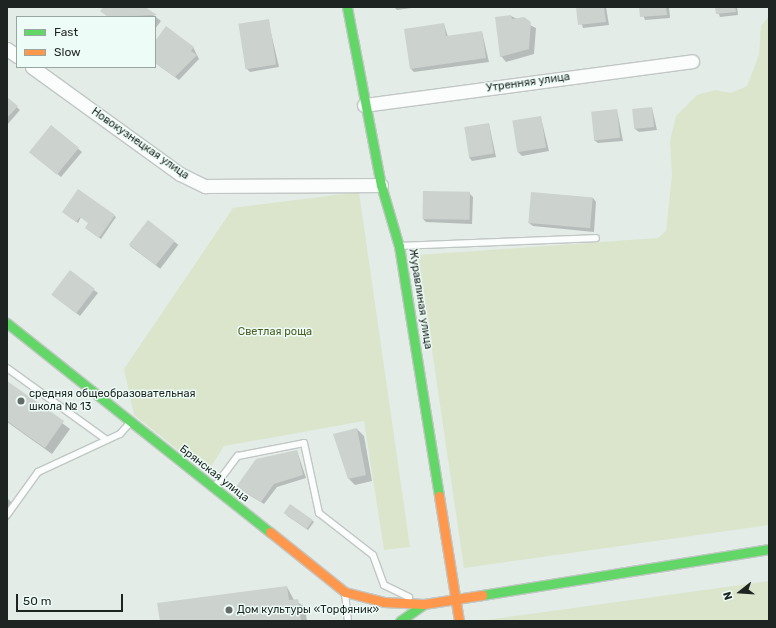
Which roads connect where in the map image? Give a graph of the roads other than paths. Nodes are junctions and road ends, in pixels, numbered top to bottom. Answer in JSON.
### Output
{"nodes":[{"id":1,"x":347,"y":7,"type":"edge"},
{"id":2,"x":7,"y":49,"type":"edge"},
{"id":3,"x":16,"y":55,"type":"edge"},
{"id":4,"x":692,"y":61,"type":"dead end"},
{"id":5,"x":33,"y":68,"type":"edge"},
{"id":6,"x":364,"y":105,"type":"junction"},
{"id":7,"x":381,"y":184,"type":"junction"},
{"id":8,"x":596,"y":238,"type":"dead end"},
{"id":9,"x":399,"y":246,"type":"junction"},
{"id":10,"x":7,"y":323,"type":"edge"},
{"id":11,"x":7,"y":368,"type":"edge"},
{"id":12,"x":130,"y":423,"type":"junction"},
{"id":13,"x":107,"y":440,"type":"junction"},
{"id":14,"x":212,"y":489,"type":"junction"},
{"id":15,"x":7,"y":515,"type":"edge"},
{"id":16,"x":769,"y":549,"type":"edge"},
{"id":17,"x":344,"y":592,"type":"junction"},
{"id":18,"x":455,"y":597,"type":"junction"},
{"id":19,"x":424,"y":604,"type":"junction"},
{"id":20,"x":348,"y":621,"type":"edge"},
{"id":21,"x":400,"y":621,"type":"edge"},
{"id":22,"x":459,"y":621,"type":"edge"}],
"edges":[{"from":1,"to":6,"type":"street","name":"Журавлиная улица"},
{"from":2,"to":3,"type":"street"},
{"from":4,"to":6,"type":"street","name":"Утренняя улица"},
{"from":5,"to":7,"type":"street","name":"Новокузнецкая улица"},
{"from":6,"to":7,"type":"street","name":"Журавлиная улица"},
{"from":7,"to":9,"type":"street","name":"Журавлиная улица"},
{"from":8,"to":9,"type":"lane"},
{"from":9,"to":18,"type":"street","name":"Журавлиная улица"},
{"from":10,"to":12,"type":"street","name":"Брянская улица"},
{"from":11,"to":13,"type":"lane"},
{"from":12,"to":13,"type":"lane"},
{"from":12,"to":14,"type":"street","name":"Брянская улица"},
{"from":13,"to":15,"type":"lane"},
{"from":14,"to":17,"type":"street","name":"Брянская улица"},
{"from":14,"to":19,"type":"lane"},
{"from":16,"to":18,"type":"street"},
{"from":17,"to":19,"type":"street","name":"Брянская улица"},
{"from":17,"to":20,"type":"lane"},
{"from":18,"to":19,"type":"street"},
{"from":18,"to":22,"type":"street","name":"Журавлиная улица"},
{"from":19,"to":21,"type":"street"}]}
